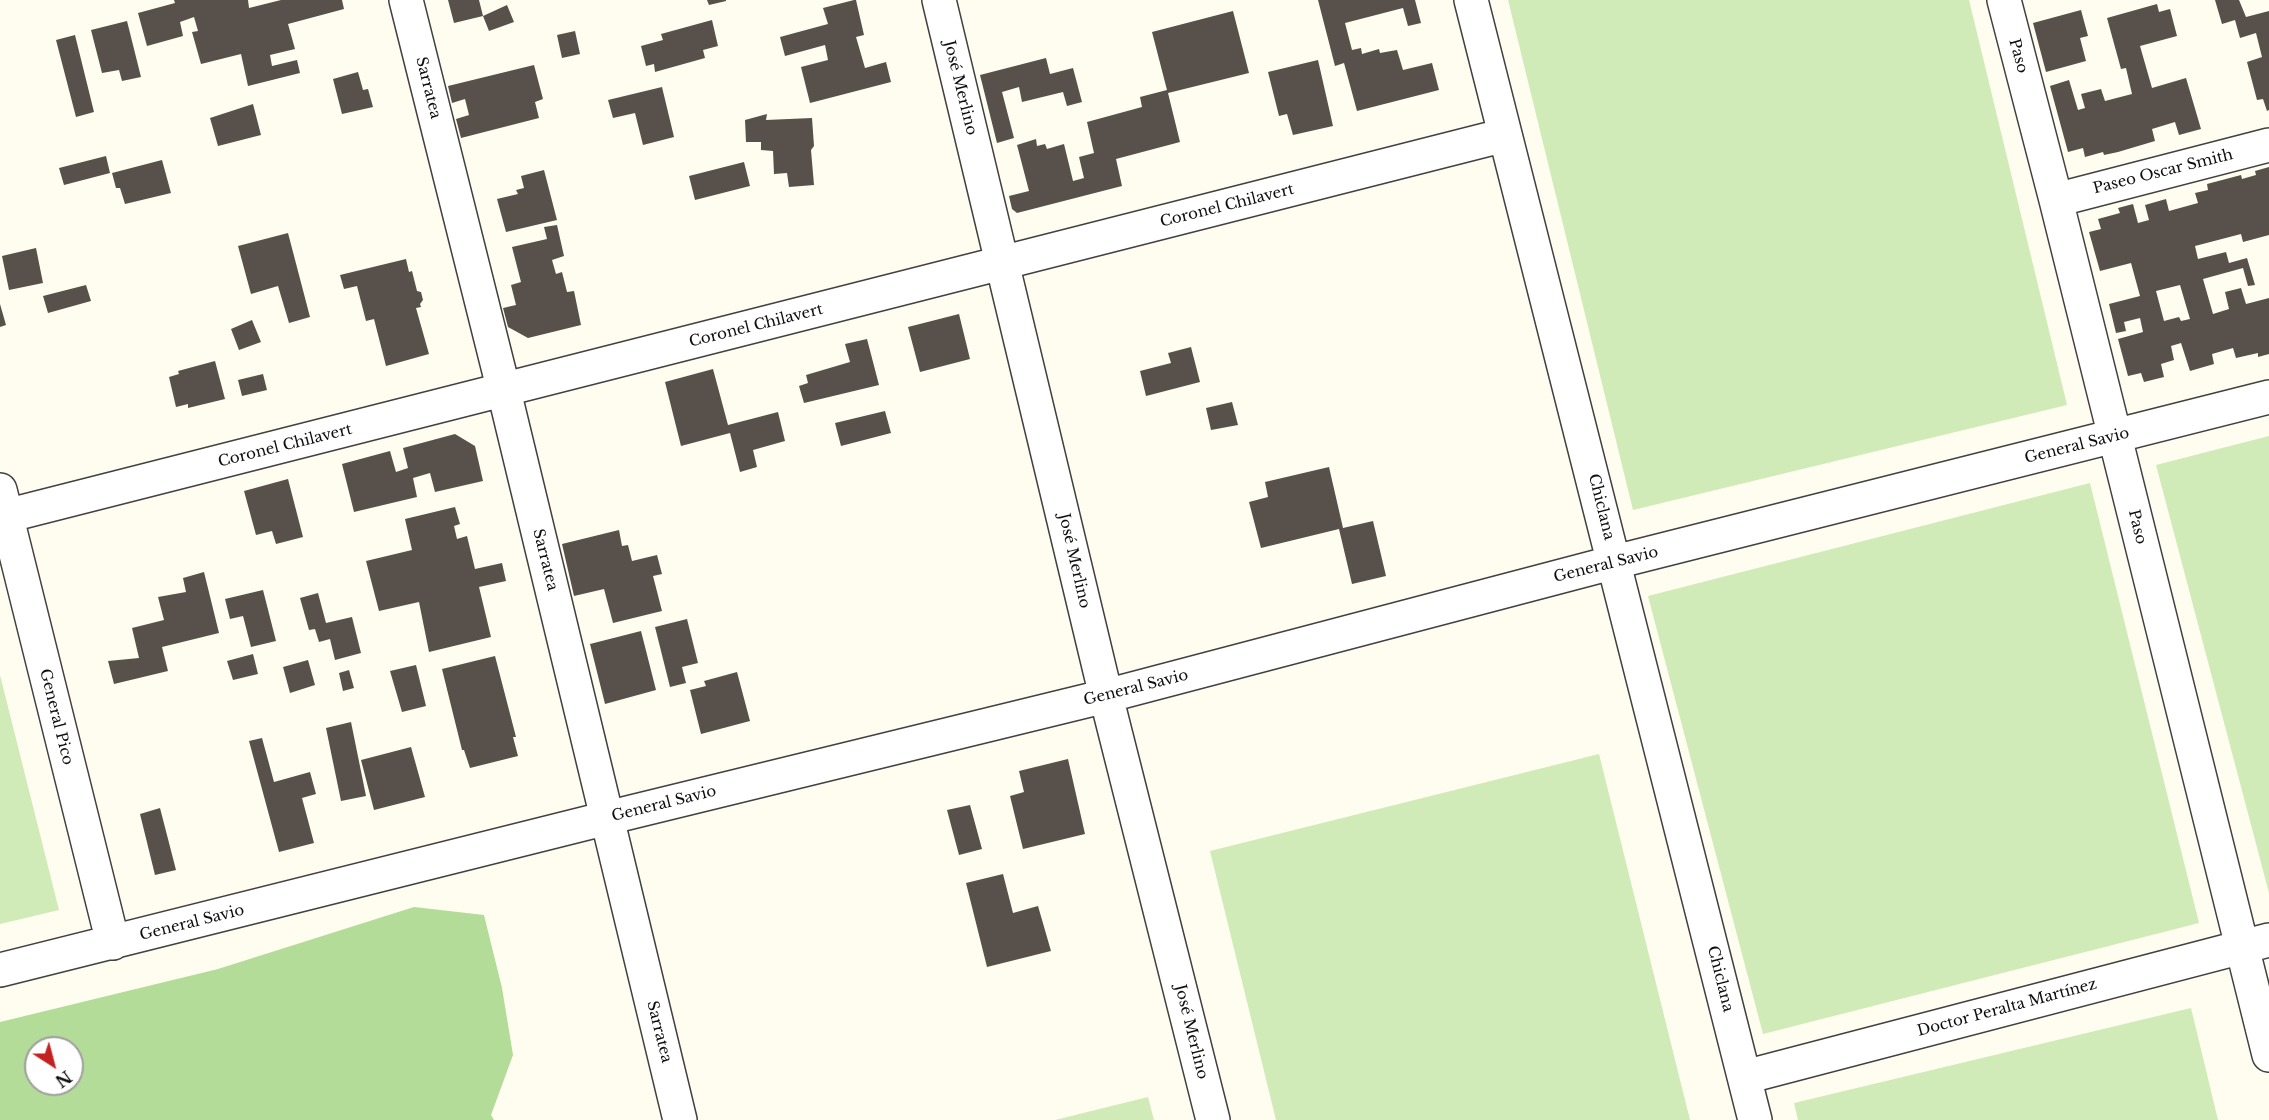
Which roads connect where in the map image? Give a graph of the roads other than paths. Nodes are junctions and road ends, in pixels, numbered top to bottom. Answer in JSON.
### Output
{"nodes":[{"id":1,"x":405,"y":0,"type":"edge"},
{"id":2,"x":939,"y":0,"type":"edge"},
{"id":3,"x":1471,"y":0,"type":"edge"},
{"id":4,"x":2004,"y":0,"type":"edge"},
{"id":5,"x":1505,"y":135,"type":"junction"},
{"id":6,"x":2269,"y":145,"type":"edge"},
{"id":7,"x":2056,"y":200,"type":"junction"},
{"id":8,"x":1004,"y":263,"type":"junction"},
{"id":9,"x":504,"y":391,"type":"junction"},
{"id":10,"x":2269,"y":397,"type":"edge"},
{"id":11,"x":2115,"y":437,"type":"junction"},
{"id":12,"x":3,"y":503,"type":"edge"},
{"id":13,"x":1615,"y":562,"type":"junction"},
{"id":14,"x":1106,"y":696,"type":"junction"},
{"id":15,"x":607,"y":818,"type":"junction"},
{"id":16,"x":113,"y":943,"type":"junction"},
{"id":17,"x":2256,"y":943,"type":"edge"},
{"id":18,"x":0,"y":970,"type":"edge"},
{"id":19,"x":2269,"y":1055,"type":"edge"},
{"id":20,"x":1745,"y":1077,"type":"junction"},
{"id":21,"x":680,"y":1120,"type":"edge"},
{"id":22,"x":1214,"y":1120,"type":"edge"},
{"id":23,"x":1755,"y":1120,"type":"edge"}],
"edges":[{"from":1,"to":9,"type":"street","name":"Sarratea"},
{"from":2,"to":8,"type":"street","name":"José Merlino"},
{"from":3,"to":5,"type":"street","name":"Chiclana"},
{"from":4,"to":7,"type":"street","name":"Paso"},
{"from":5,"to":8,"type":"street","name":"Coronel Chilavert"},
{"from":5,"to":13,"type":"street","name":"Chiclana"},
{"from":6,"to":7,"type":"street","name":"Paseo Oscar Smith"},
{"from":7,"to":11,"type":"street","name":"Paso"},
{"from":8,"to":9,"type":"street","name":"Coronel Chilavert"},
{"from":8,"to":14,"type":"street","name":"José Merlino"},
{"from":9,"to":12,"type":"street","name":"Coronel Chilavert"},
{"from":9,"to":15,"type":"street","name":"Sarratea"},
{"from":10,"to":11,"type":"street","name":"General Savio"},
{"from":11,"to":13,"type":"street","name":"General Savio"},
{"from":11,"to":17,"type":"street","name":"Paso"},
{"from":12,"to":16,"type":"street","name":"General Pico"},
{"from":13,"to":14,"type":"street","name":"General Savio"},
{"from":13,"to":20,"type":"street","name":"Chiclana"},
{"from":14,"to":15,"type":"street","name":"General Savio"},
{"from":14,"to":22,"type":"street","name":"José Merlino"},
{"from":15,"to":16,"type":"street","name":"General Savio"},
{"from":15,"to":21,"type":"street","name":"Sarratea"},
{"from":16,"to":18,"type":"street","name":"General Savio"},
{"from":17,"to":19,"type":"street","name":"Paso"},
{"from":17,"to":20,"type":"street","name":"Doctor Peralta Martínez"},
{"from":20,"to":23,"type":"street","name":"Chiclana"}]}
